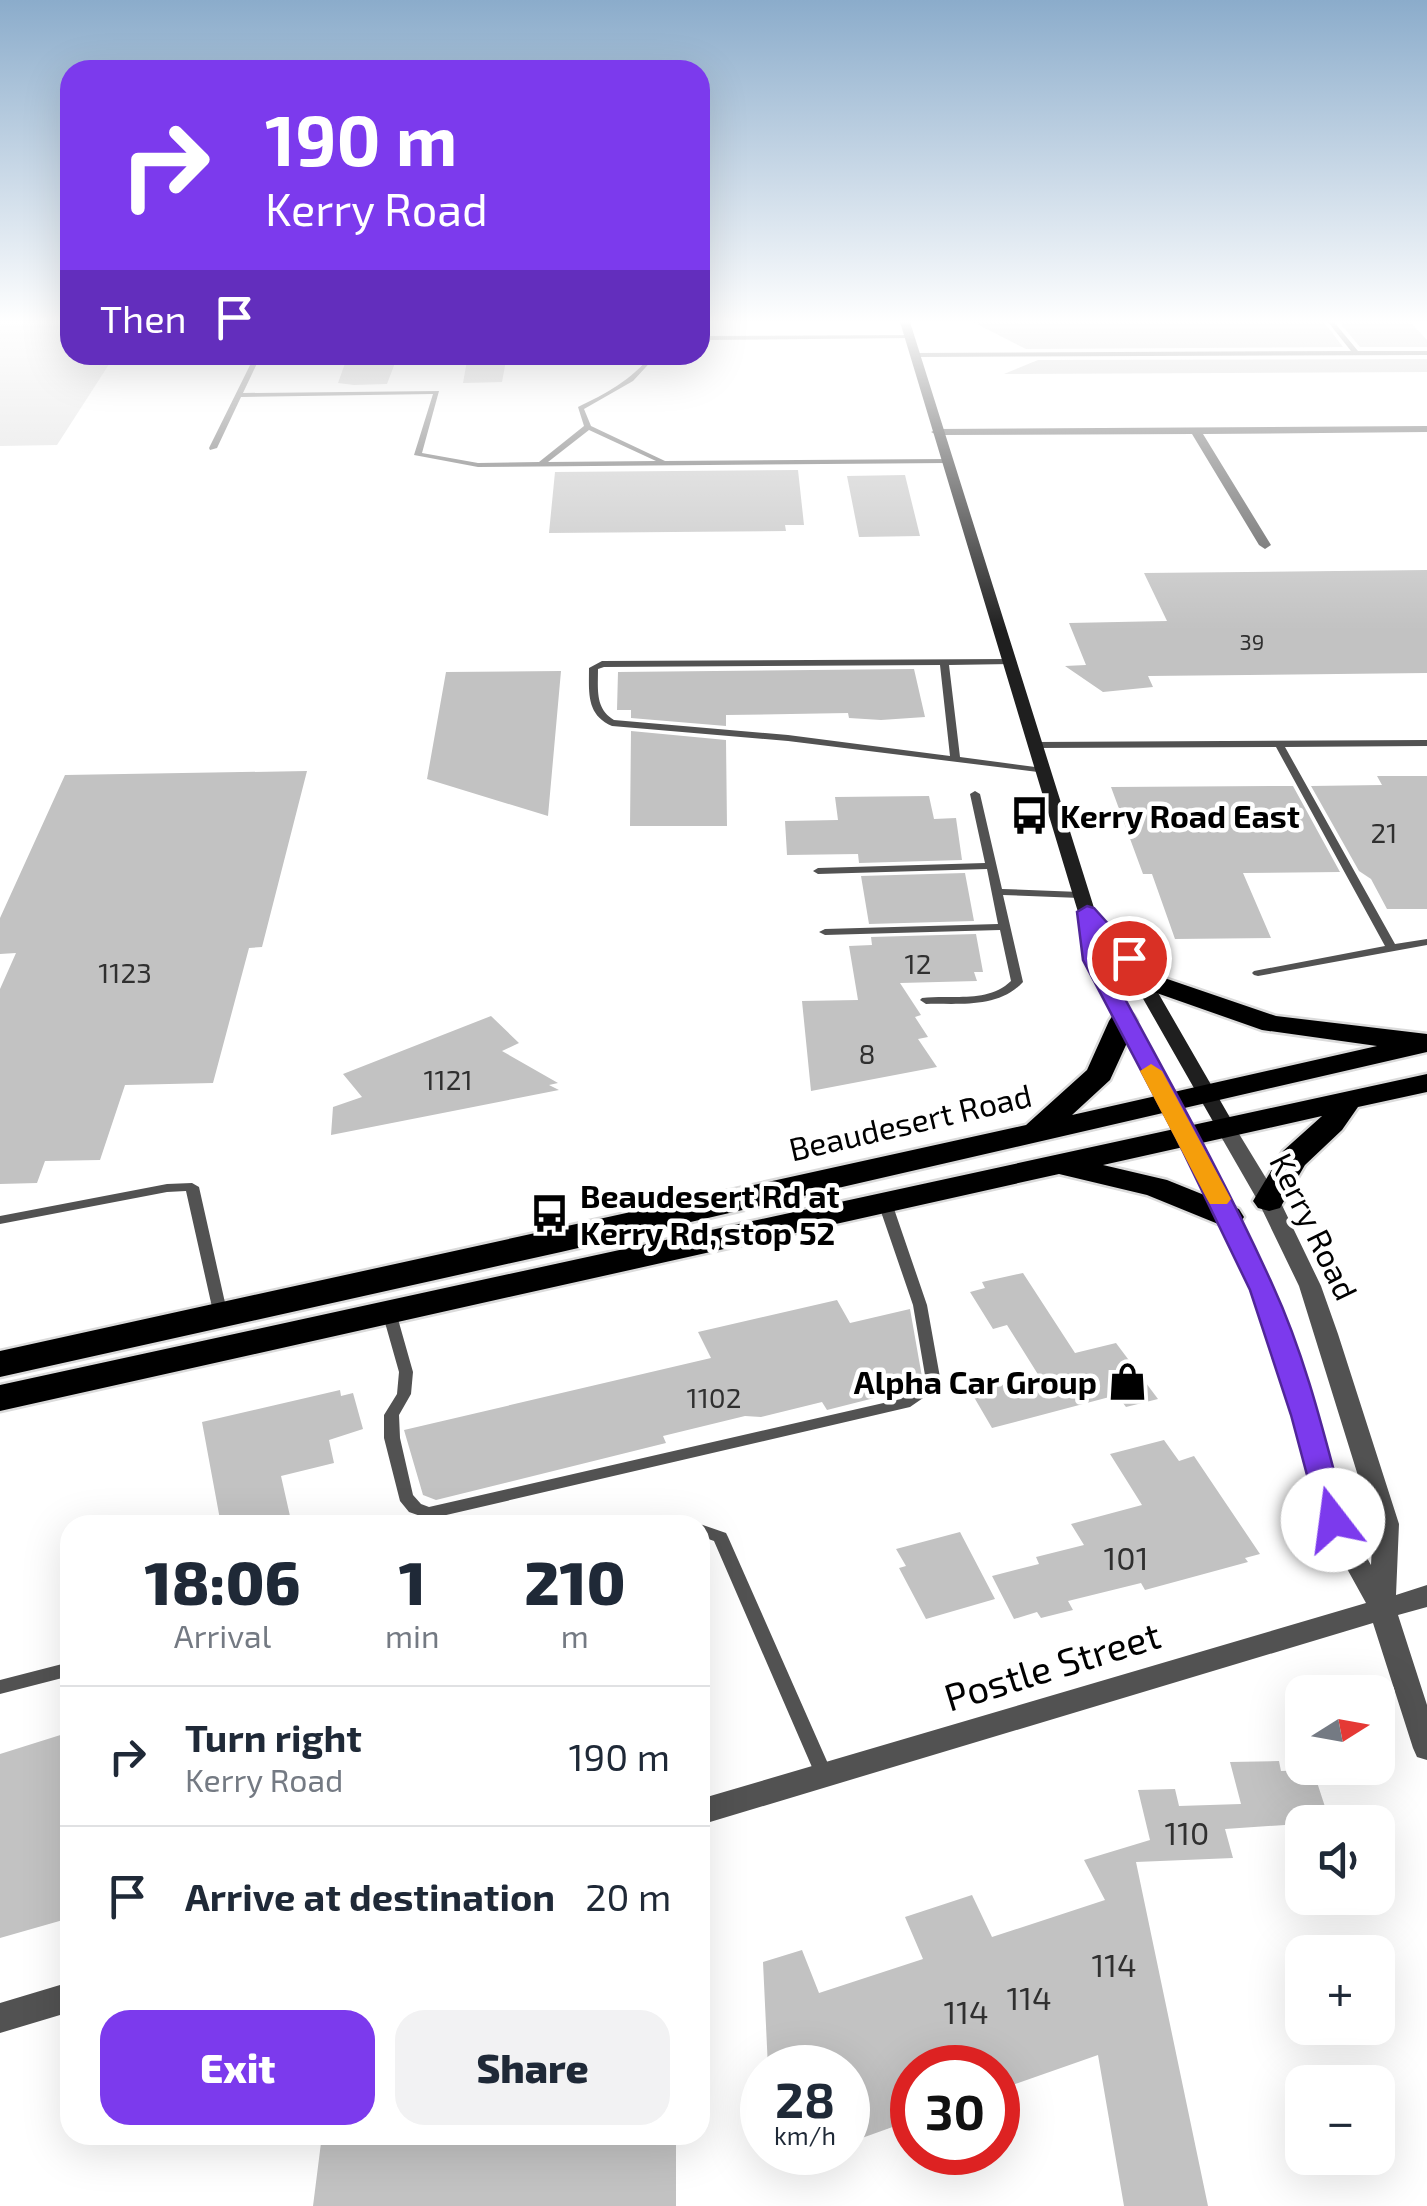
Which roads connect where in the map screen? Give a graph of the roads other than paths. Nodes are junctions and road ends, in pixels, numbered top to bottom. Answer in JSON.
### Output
{"nodes":[{"id":1,"x":224,"y":425,"type":"edge"},
{"id":2,"x":427,"y":425,"type":"edge"},
{"id":3,"x":936,"y":425,"type":"edge"},
{"id":4,"x":588,"y":427,"type":"joint"},
{"id":5,"x":1427,"y":429,"type":"edge"},
{"id":6,"x":1196,"y":430,"type":"junction"},
{"id":7,"x":938,"y":432,"type":"junction"},
{"id":8,"x":213,"y":448,"type":"dead end"},
{"id":9,"x":947,"y":461,"type":"junction"},
{"id":10,"x":667,"y":464,"type":"junction"},
{"id":11,"x":540,"y":465,"type":"junction"},
{"id":12,"x":1265,"y":544,"type":"dead end"},
{"id":13,"x":944,"y":662,"type":"junction"},
{"id":14,"x":1009,"y":662,"type":"junction"},
{"id":15,"x":1427,"y":743,"type":"edge"},
{"id":16,"x":1035,"y":744,"type":"junction"},
{"id":17,"x":1279,"y":744,"type":"junction"},
{"id":18,"x":955,"y":758,"type":"junction"},
{"id":19,"x":1044,"y":771,"type":"junction"},
{"id":20,"x":975,"y":794,"type":"dead end"},
{"id":21,"x":992,"y":866,"type":"junction"},
{"id":22,"x":818,"y":871,"type":"dead end"},
{"id":23,"x":999,"y":892,"type":"junction"},
{"id":24,"x":1083,"y":903,"type":"junction"},
{"id":25,"x":1006,"y":927,"type":"junction"},
{"id":26,"x":825,"y":932,"type":"dead end"},
{"id":27,"x":1427,"y":942,"type":"edge"},
{"id":28,"x":1392,"y":949,"type":"junction"},
{"id":29,"x":1258,"y":973,"type":"dead end"},
{"id":30,"x":1141,"y":978,"type":"junction"},
{"id":31,"x":926,"y":1000,"type":"dead end"},
{"id":32,"x":1123,"y":1021,"type":"junction"},
{"id":33,"x":1427,"y":1043,"type":"edge"},
{"id":34,"x":1427,"y":1083,"type":"edge"},
{"id":35,"x":1206,"y":1093,"type":"junction"},
{"id":36,"x":1347,"y":1100,"type":"junction"},
{"id":37,"x":1168,"y":1102,"type":"junction"},
{"id":38,"x":1226,"y":1128,"type":"junction"},
{"id":39,"x":1037,"y":1130,"type":"junction"},
{"id":40,"x":1188,"y":1137,"type":"junction"},
{"id":41,"x":1059,"y":1165,"type":"junction"},
{"id":42,"x":1269,"y":1201,"type":"junction"},
{"id":43,"x":885,"y":1203,"type":"junction"},
{"id":44,"x":1228,"y":1217,"type":"junction"},
{"id":45,"x":0,"y":1220,"type":"edge"},
{"id":46,"x":389,"y":1312,"type":"junction"},
{"id":47,"x":221,"y":1316,"type":"junction"},
{"id":48,"x":0,"y":1364,"type":"edge"},
{"id":49,"x":0,"y":1398,"type":"edge"},
{"id":50,"x":710,"y":1534,"type":"edge"},
{"id":51,"x":1427,"y":1596,"type":"edge"},
{"id":52,"x":1382,"y":1608,"type":"junction"},
{"id":53,"x":60,"y":1672,"type":"edge"},
{"id":54,"x":0,"y":1687,"type":"edge"},
{"id":55,"x":1427,"y":1748,"type":"edge"},
{"id":56,"x":824,"y":1774,"type":"junction"},
{"id":57,"x":710,"y":1809,"type":"edge"},
{"id":58,"x":60,"y":2000,"type":"edge"},
{"id":59,"x":0,"y":2018,"type":"edge"}],
"edges":[{"from":1,"to":8,"type":"lane"},
{"from":2,"to":11,"type":"lane"},
{"from":3,"to":7,"type":"street","name":"Kerry Road"},
{"from":4,"to":10,"type":"lane"},
{"from":4,"to":11,"type":"lane"},
{"from":5,"to":6,"type":"street"},
{"from":6,"to":7,"type":"street"},
{"from":6,"to":12,"type":"street"},
{"from":7,"to":9,"type":"street","name":"Kerry Road"},
{"from":9,"to":10,"type":"lane"},
{"from":9,"to":14,"type":"street","name":"Kerry Road"},
{"from":10,"to":11,"type":"lane"},
{"from":13,"to":14,"type":"lane"},
{"from":13,"to":18,"type":"lane"},
{"from":13,"to":18,"type":"lane"},
{"from":14,"to":16,"type":"street","name":"Kerry Road"},
{"from":15,"to":17,"type":"lane"},
{"from":16,"to":17,"type":"lane"},
{"from":16,"to":19,"type":"street","name":"Kerry Road"},
{"from":17,"to":28,"type":"lane"},
{"from":18,"to":19,"type":"lane"},
{"from":19,"to":24,"type":"street","name":"Kerry Road"},
{"from":20,"to":21,"type":"lane"},
{"from":21,"to":22,"type":"lane"},
{"from":21,"to":23,"type":"lane"},
{"from":23,"to":24,"type":"lane"},
{"from":23,"to":25,"type":"lane"},
{"from":24,"to":30,"type":"street","name":"Kerry Road"},
{"from":24,"to":32,"type":"street","name":"Kerry Road"},
{"from":25,"to":26,"type":"lane"},
{"from":25,"to":31,"type":"lane"},
{"from":27,"to":28,"type":"lane"},
{"from":28,"to":29,"type":"lane"},
{"from":30,"to":33,"type":"highway"},
{"from":30,"to":35,"type":"street","name":"Kerry Road"},
{"from":32,"to":37,"type":"street","name":"Kerry Road"},
{"from":32,"to":39,"type":"highway"},
{"from":33,"to":35,"type":"highway","name":"Beaudesert Road"},
{"from":34,"to":36,"type":"highway"},
{"from":35,"to":37,"type":"highway","name":"Beaudesert Road"},
{"from":35,"to":38,"type":"street","name":"Kerry Road"},
{"from":36,"to":38,"type":"highway"},
{"from":36,"to":42,"type":"highway"},
{"from":37,"to":39,"type":"highway","name":"Beaudesert Road"},
{"from":37,"to":40,"type":"street","name":"Kerry Road"},
{"from":38,"to":40,"type":"highway"},
{"from":38,"to":42,"type":"street","name":"Kerry Road"},
{"from":39,"to":47,"type":"highway","name":"Beaudesert Road"},
{"from":40,"to":41,"type":"highway"},
{"from":40,"to":44,"type":"street","name":"Kerry Road"},
{"from":41,"to":43,"type":"highway"},
{"from":41,"to":44,"type":"highway"},
{"from":42,"to":52,"type":"street","name":"Kerry Road"},
{"from":43,"to":46,"type":"highway"},
{"from":43,"to":46,"type":"lane"},
{"from":44,"to":52,"type":"street","name":"Kerry Road"},
{"from":45,"to":47,"type":"lane"},
{"from":46,"to":49,"type":"highway"},
{"from":47,"to":48,"type":"highway","name":"Beaudesert Road"},
{"from":50,"to":56,"type":"lane"},
{"from":51,"to":52,"type":"street","name":"Postle Street"},
{"from":52,"to":55,"type":"street","name":"Kerry Road"},
{"from":52,"to":56,"type":"street","name":"Postle Street"},
{"from":53,"to":54,"type":"lane"},
{"from":56,"to":57,"type":"street","name":"Postle Street"},
{"from":58,"to":59,"type":"street"}]}
